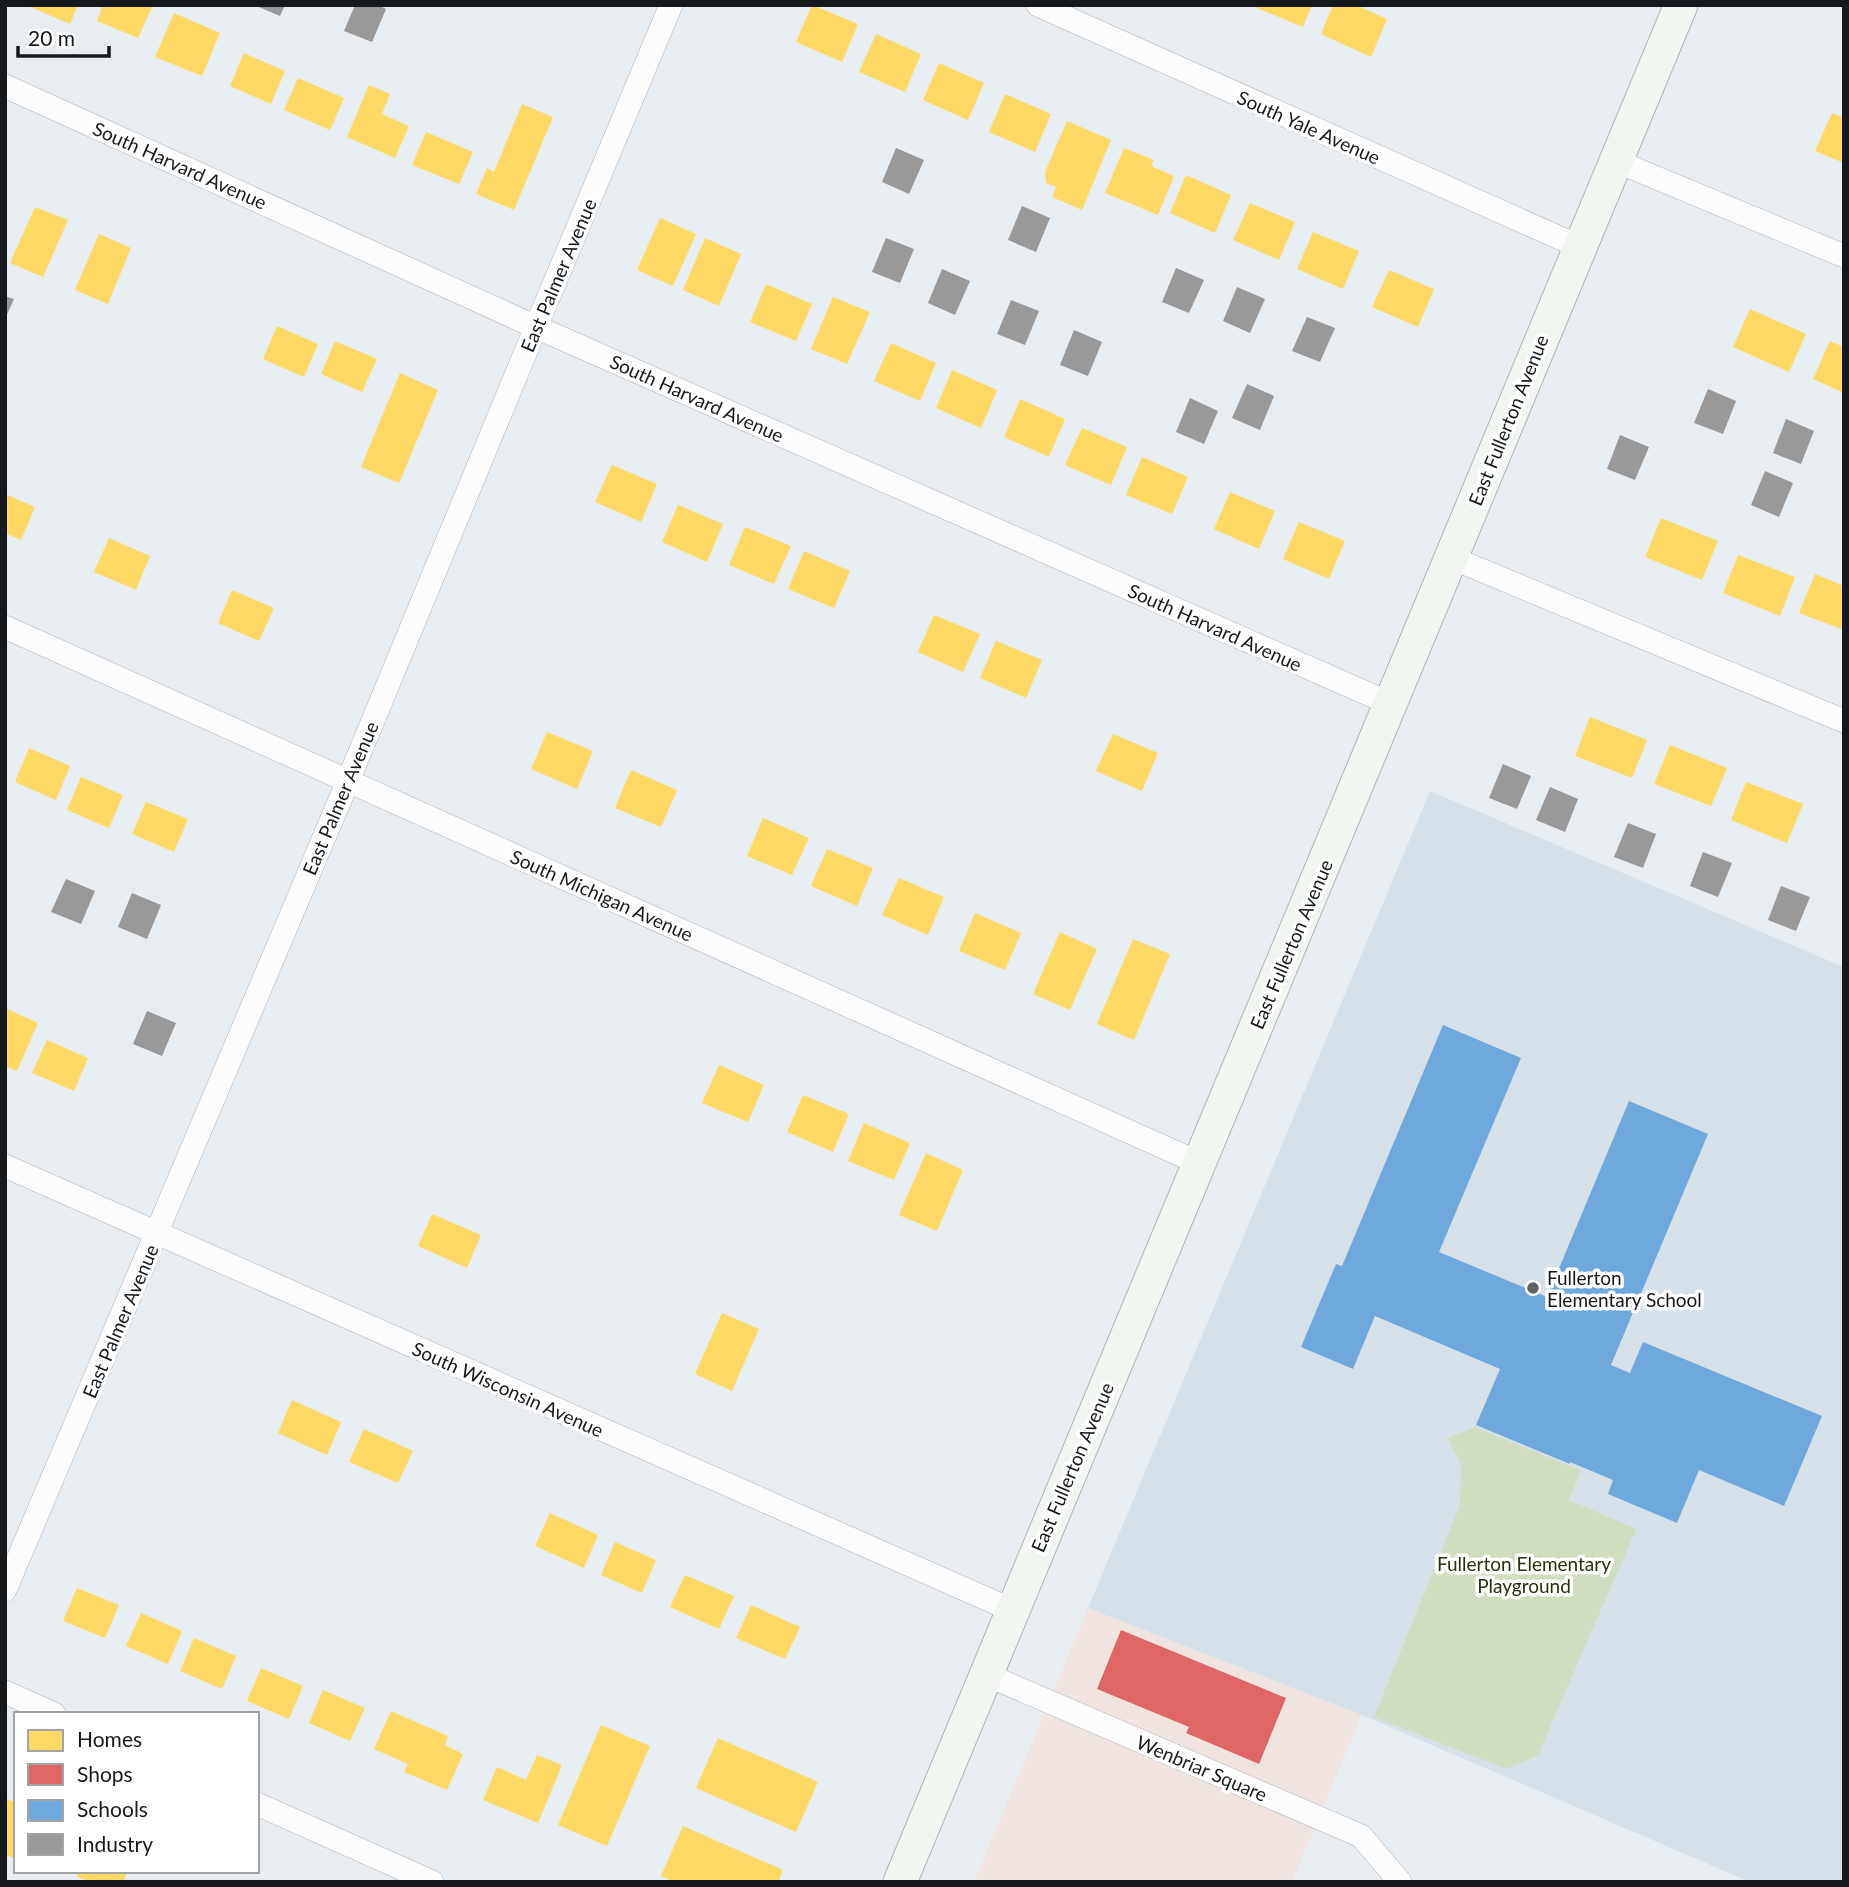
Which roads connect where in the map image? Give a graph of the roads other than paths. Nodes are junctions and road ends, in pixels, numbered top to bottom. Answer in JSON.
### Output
{"nodes":[{"id":1,"x":671,"y":5,"type":"edge"},
{"id":2,"x":1038,"y":5,"type":"edge"},
{"id":3,"x":1681,"y":5,"type":"edge"},
{"id":4,"x":5,"y":86,"type":"edge"},
{"id":5,"x":1616,"y":162,"type":"junction"},
{"id":6,"x":1580,"y":247,"type":"junction"},
{"id":7,"x":1844,"y":256,"type":"edge"},
{"id":8,"x":536,"y":327,"type":"junction"},
{"id":9,"x":1452,"y":558,"type":"junction"},
{"id":10,"x":5,"y":627,"type":"edge"},
{"id":11,"x":1391,"y":704,"type":"junction"},
{"id":12,"x":1844,"y":721,"type":"edge"},
{"id":13,"x":348,"y":781,"type":"junction"},
{"id":14,"x":1199,"y":1163,"type":"junction"},
{"id":15,"x":5,"y":1166,"type":"edge"},
{"id":16,"x":157,"y":1234,"type":"junction"},
{"id":17,"x":5,"y":1590,"type":"edge"},
{"id":18,"x":1012,"y":1610,"type":"junction"},
{"id":19,"x":987,"y":1675,"type":"junction"},
{"id":20,"x":5,"y":1692,"type":"edge"},
{"id":21,"x":50,"y":1712,"type":"edge"},
{"id":22,"x":259,"y":1805,"type":"edge"},
{"id":23,"x":432,"y":1882,"type":"edge"},
{"id":24,"x":900,"y":1882,"type":"edge"},
{"id":25,"x":1400,"y":1882,"type":"edge"}],
"edges":[{"from":1,"to":8,"type":"street","name":"East Palmer Avenue"},
{"from":2,"to":6,"type":"street","name":"South Yale Avenue"},
{"from":3,"to":5,"type":"street","name":"East Fullerton Avenue"},
{"from":4,"to":8,"type":"street","name":"South Harvard Avenue"},
{"from":5,"to":6,"type":"street","name":"East Fullerton Avenue"},
{"from":5,"to":7,"type":"street"},
{"from":6,"to":9,"type":"street","name":"East Fullerton Avenue"},
{"from":8,"to":11,"type":"street","name":"South Harvard Avenue"},
{"from":8,"to":13,"type":"street","name":"East Palmer Avenue"},
{"from":9,"to":11,"type":"street","name":"East Fullerton Avenue"},
{"from":9,"to":12,"type":"street"},
{"from":10,"to":13,"type":"street","name":"South Michigan Avenue"},
{"from":11,"to":14,"type":"street","name":"East Fullerton Avenue"},
{"from":13,"to":14,"type":"street","name":"South Michigan Avenue"},
{"from":13,"to":16,"type":"street","name":"East Palmer Avenue"},
{"from":14,"to":18,"type":"street","name":"East Fullerton Avenue"},
{"from":15,"to":16,"type":"street","name":"South Wisconsin Avenue"},
{"from":16,"to":17,"type":"street","name":"East Palmer Avenue"},
{"from":16,"to":18,"type":"street","name":"South Wisconsin Avenue"},
{"from":18,"to":19,"type":"street","name":"East Fullerton Avenue"},
{"from":19,"to":24,"type":"street","name":"East Fullerton Avenue"},
{"from":19,"to":25,"type":"street","name":"Wenbriar Square"},
{"from":20,"to":21,"type":"street"},
{"from":22,"to":23,"type":"street"}]}
